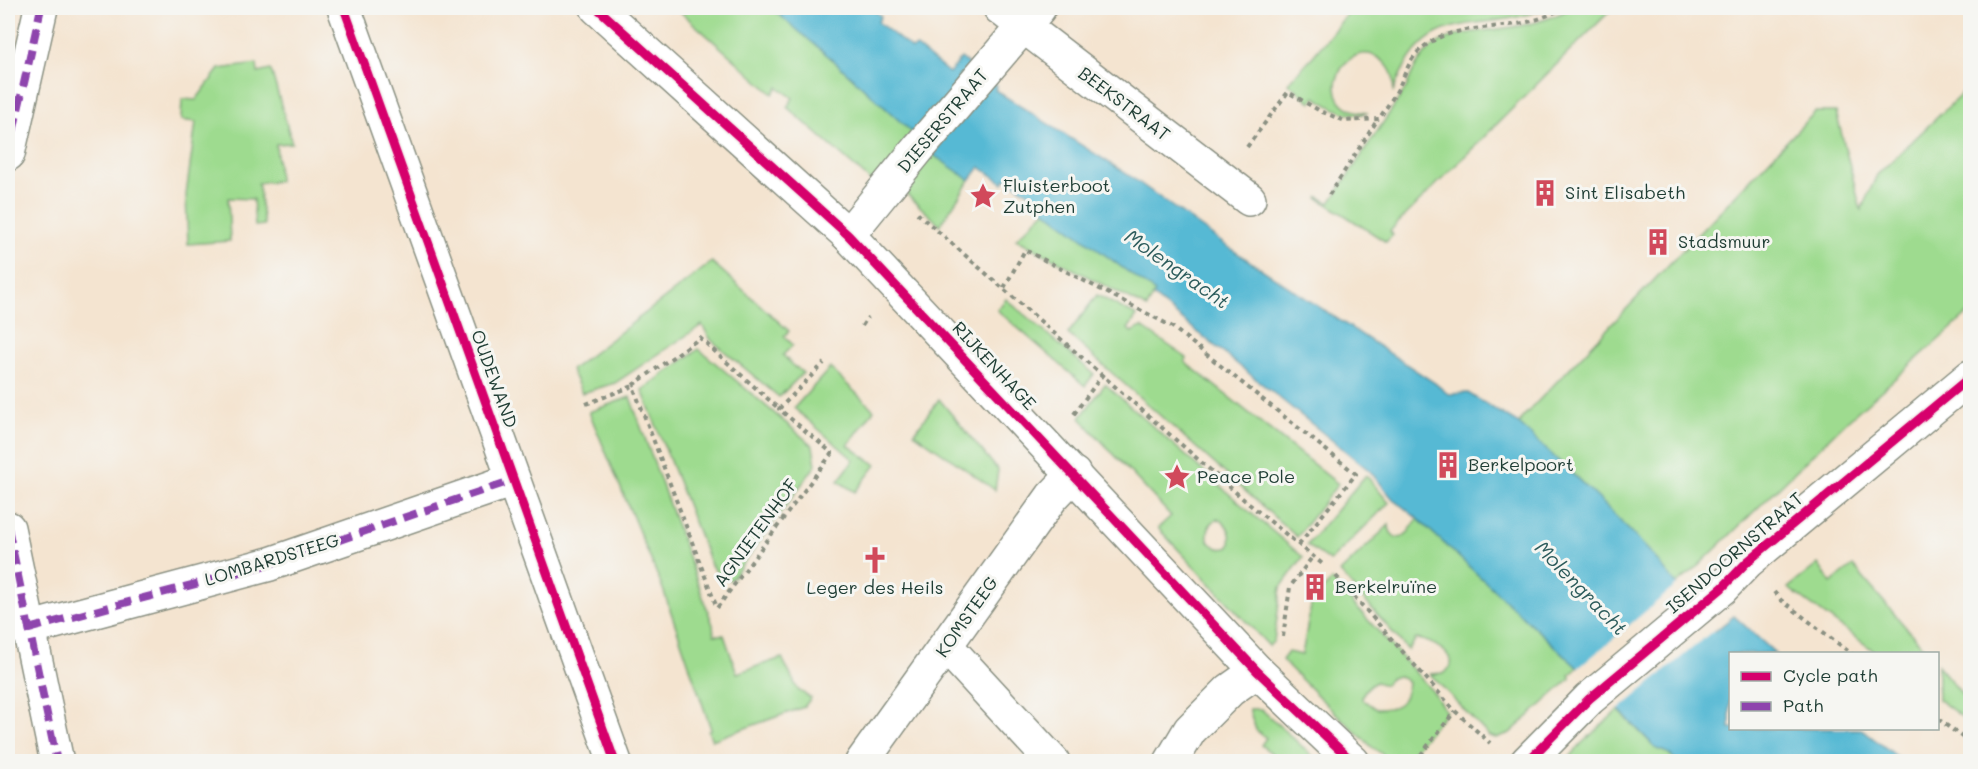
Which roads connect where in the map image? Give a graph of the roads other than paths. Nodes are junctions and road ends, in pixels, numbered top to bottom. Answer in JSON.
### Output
{"nodes":[{"id":1,"x":40,"y":8,"type":"edge"},
{"id":2,"x":344,"y":8,"type":"edge"},
{"id":3,"x":597,"y":8,"type":"edge"},
{"id":4,"x":1020,"y":14,"type":"edge"},
{"id":5,"x":8,"y":154,"type":"edge"},
{"id":6,"x":1249,"y":199,"type":"dead end"},
{"id":7,"x":848,"y":235,"type":"junction"},
{"id":8,"x":1971,"y":377,"type":"edge"},
{"id":9,"x":1074,"y":474,"type":"junction"},
{"id":10,"x":513,"y":480,"type":"junction"},
{"id":11,"x":8,"y":528,"type":"edge"},
{"id":12,"x":28,"y":629,"type":"junction"},
{"id":13,"x":946,"y":646,"type":"junction"},
{"id":14,"x":1257,"y":671,"type":"junction"},
{"id":15,"x":57,"y":762,"type":"edge"},
{"id":16,"x":615,"y":762,"type":"edge"},
{"id":17,"x":862,"y":762,"type":"edge"},
{"id":18,"x":1053,"y":762,"type":"edge"},
{"id":19,"x":1171,"y":762,"type":"edge"},
{"id":20,"x":1353,"y":762,"type":"edge"},
{"id":21,"x":1527,"y":762,"type":"edge"}],
"edges":[{"from":1,"to":5,"type":"street"},
{"from":2,"to":10,"type":"street","name":"OUDEWAND"},
{"from":3,"to":7,"type":"street","name":"RIJKENHAGE"},
{"from":4,"to":6,"type":"street","name":"BEEKSTRAAT"},
{"from":4,"to":7,"type":"street","name":"DIESERSTRAAT"},
{"from":7,"to":9,"type":"street","name":"RIJKENHAGE"},
{"from":8,"to":21,"type":"street","name":"ISENDOORNSTRAAT"},
{"from":9,"to":13,"type":"street","name":"KOMSTEEG"},
{"from":9,"to":14,"type":"street","name":"RIJKENHAGE"},
{"from":10,"to":12,"type":"street","name":"LOMBARDSTEEG"},
{"from":10,"to":16,"type":"street","name":"OUDEWAND"},
{"from":11,"to":12,"type":"street"},
{"from":12,"to":15,"type":"street"},
{"from":13,"to":17,"type":"street","name":"KOMSTEEG"},
{"from":13,"to":18,"type":"street"},
{"from":14,"to":19,"type":"street"},
{"from":14,"to":20,"type":"street","name":"RIJKENHAGE"}]}
